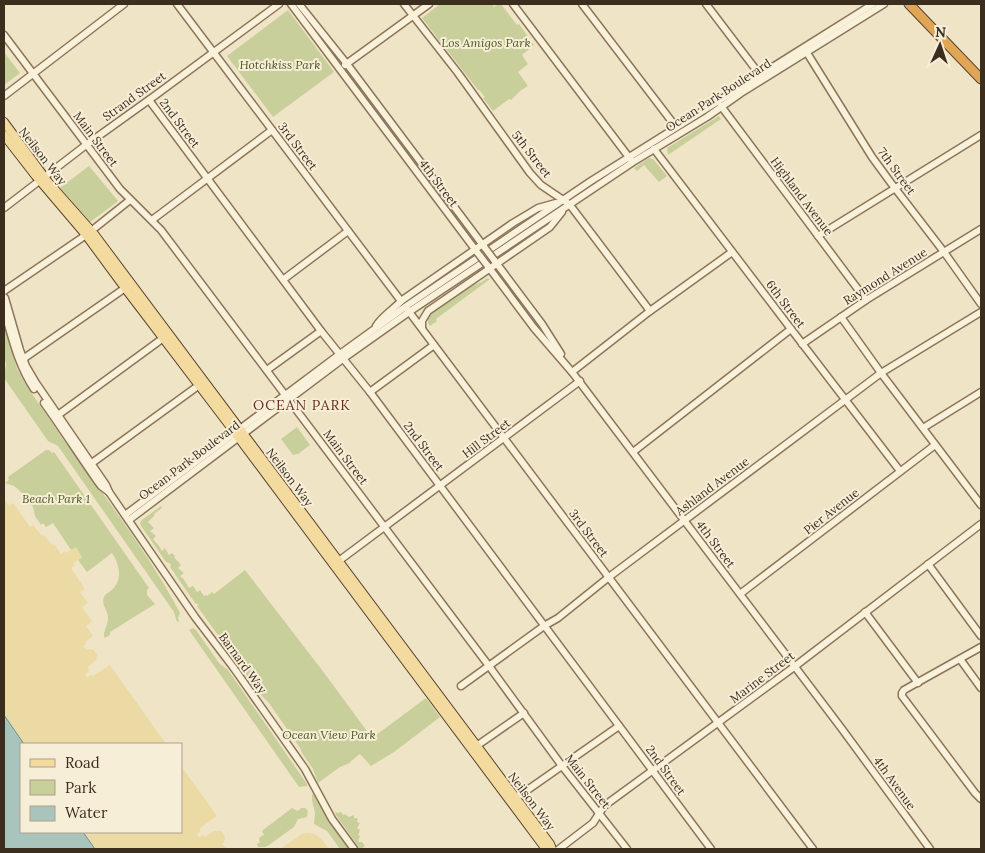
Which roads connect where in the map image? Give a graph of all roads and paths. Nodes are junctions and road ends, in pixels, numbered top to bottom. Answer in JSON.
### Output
{"nodes":[{"id":1,"x":124,"y":4,"type":"edge"},
{"id":2,"x":177,"y":4,"type":"edge"},
{"id":3,"x":279,"y":4,"type":"edge"},
{"id":4,"x":291,"y":4,"type":"edge"},
{"id":5,"x":299,"y":4,"type":"edge"},
{"id":6,"x":404,"y":4,"type":"edge"},
{"id":7,"x":429,"y":4,"type":"edge"},
{"id":8,"x":513,"y":4,"type":"edge"},
{"id":9,"x":582,"y":4,"type":"edge"},
{"id":10,"x":706,"y":4,"type":"edge"},
{"id":11,"x":873,"y":4,"type":"edge"},
{"id":12,"x":884,"y":4,"type":"edge"},
{"id":13,"x":909,"y":4,"type":"edge"},
{"id":14,"x":412,"y":16,"type":"junction"},
{"id":15,"x":4,"y":35,"type":"edge"},
{"id":16,"x":805,"y":49,"type":"junction"},
{"id":17,"x":213,"y":52,"type":"junction"},
{"id":18,"x":347,"y":64,"type":"junction"},
{"id":19,"x":340,"y":69,"type":"junction"},
{"id":20,"x":32,"y":73,"type":"junction"},
{"id":21,"x":760,"y":75,"type":"junction"},
{"id":22,"x":981,"y":79,"type":"edge"},
{"id":23,"x":739,"y":91,"type":"junction"},
{"id":24,"x":4,"y":96,"type":"edge"},
{"id":25,"x":149,"y":100,"type":"junction"},
{"id":26,"x":721,"y":106,"type":"junction"},
{"id":27,"x":4,"y":122,"type":"edge"},
{"id":28,"x":676,"y":127,"type":"junction"},
{"id":29,"x":272,"y":130,"type":"junction"},
{"id":30,"x":4,"y":135,"type":"edge"},
{"id":31,"x":664,"y":135,"type":"junction"},
{"id":32,"x":981,"y":135,"type":"edge"},
{"id":33,"x":662,"y":144,"type":"junction"},
{"id":34,"x":86,"y":145,"type":"junction"},
{"id":35,"x":654,"y":149,"type":"junction"},
{"id":36,"x":631,"y":159,"type":"junction"},
{"id":37,"x":666,"y":165,"type":"junction"},
{"id":38,"x":208,"y":178,"type":"junction"},
{"id":39,"x":42,"y":179,"type":"junction"},
{"id":40,"x":895,"y":189,"type":"junction"},
{"id":41,"x":130,"y":200,"type":"junction"},
{"id":42,"x":564,"y":204,"type":"junction"},
{"id":43,"x":4,"y":208,"type":"edge"},
{"id":44,"x":152,"y":220,"type":"junction"},
{"id":45,"x":981,"y":229,"type":"edge"},
{"id":46,"x":348,"y":231,"type":"junction"},
{"id":47,"x":89,"y":233,"type":"junction"},
{"id":48,"x":818,"y":236,"type":"junction"},
{"id":49,"x":483,"y":246,"type":"junction"},
{"id":50,"x":476,"y":251,"type":"junction"},
{"id":51,"x":732,"y":252,"type":"junction"},
{"id":52,"x":944,"y":252,"type":"junction"},
{"id":53,"x":495,"y":262,"type":"junction"},
{"id":54,"x":488,"y":267,"type":"junction"},
{"id":55,"x":284,"y":279,"type":"junction"},
{"id":56,"x":128,"y":286,"type":"junction"},
{"id":57,"x":4,"y":291,"type":"edge"},
{"id":58,"x":4,"y":297,"type":"edge"},
{"id":59,"x":866,"y":300,"type":"junction"},
{"id":60,"x":981,"y":304,"type":"edge"},
{"id":61,"x":405,"y":306,"type":"junction"},
{"id":62,"x":4,"y":309,"type":"edge"},
{"id":63,"x":428,"y":310,"type":"junction"},
{"id":64,"x":650,"y":312,"type":"junction"},
{"id":65,"x":981,"y":312,"type":"edge"},
{"id":66,"x":841,"y":317,"type":"junction"},
{"id":67,"x":422,"y":328,"type":"junction"},
{"id":68,"x":791,"y":330,"type":"junction"},
{"id":69,"x":321,"y":331,"type":"junction"},
{"id":70,"x":166,"y":336,"type":"junction"},
{"id":71,"x":802,"y":344,"type":"junction"},
{"id":72,"x":434,"y":345,"type":"junction"},
{"id":73,"x":342,"y":356,"type":"junction"},
{"id":74,"x":23,"y":359,"type":"junction"},
{"id":75,"x":267,"y":370,"type":"junction"},
{"id":76,"x":572,"y":372,"type":"junction"},
{"id":77,"x":881,"y":373,"type":"junction"},
{"id":78,"x":580,"y":381,"type":"junction"},
{"id":79,"x":201,"y":383,"type":"junction"},
{"id":80,"x":370,"y":392,"type":"junction"},
{"id":81,"x":981,"y":392,"type":"edge"},
{"id":82,"x":287,"y":398,"type":"junction"},
{"id":83,"x":845,"y":400,"type":"junction"},
{"id":84,"x":58,"y":414,"type":"junction"},
{"id":85,"x":923,"y":428,"type":"junction"},
{"id":86,"x":239,"y":433,"type":"junction"},
{"id":87,"x":504,"y":438,"type":"junction"},
{"id":88,"x":935,"y":445,"type":"junction"},
{"id":89,"x":633,"y":452,"type":"junction"},
{"id":90,"x":92,"y":463,"type":"junction"},
{"id":91,"x":900,"y":471,"type":"junction"},
{"id":92,"x":440,"y":486,"type":"junction"},
{"id":93,"x":109,"y":492,"type":"junction"},
{"id":94,"x":980,"y":500,"type":"edge"},
{"id":95,"x":127,"y":517,"type":"junction"},
{"id":96,"x":685,"y":521,"type":"junction"},
{"id":97,"x":981,"y":524,"type":"edge"},
{"id":98,"x":385,"y":527,"type":"junction"},
{"id":99,"x":336,"y":563,"type":"junction"},
{"id":100,"x":928,"y":564,"type":"junction"},
{"id":101,"x":609,"y":578,"type":"junction"},
{"id":102,"x":740,"y":594,"type":"junction"},
{"id":103,"x":865,"y":612,"type":"junction"},
{"id":104,"x":544,"y":626,"type":"junction"},
{"id":105,"x":981,"y":636,"type":"edge"},
{"id":106,"x":981,"y":647,"type":"edge"},
{"id":107,"x":960,"y":659,"type":"junction"},
{"id":108,"x":489,"y":666,"type":"junction"},
{"id":109,"x":794,"y":667,"type":"junction"},
{"id":110,"x":918,"y":683,"type":"junction"},
{"id":111,"x":461,"y":686,"type":"dead end"},
{"id":112,"x":981,"y":688,"type":"edge"},
{"id":113,"x":524,"y":713,"type":"junction"},
{"id":114,"x":719,"y":723,"type":"junction"},
{"id":115,"x":619,"y":726,"type":"junction"},
{"id":116,"x":842,"y":729,"type":"joint"},
{"id":117,"x":474,"y":748,"type":"junction"},
{"id":118,"x":562,"y":766,"type":"junction"},
{"id":119,"x":653,"y":771,"type":"junction"},
{"id":120,"x":513,"y":799,"type":"junction"},
{"id":121,"x":981,"y":799,"type":"edge"},
{"id":122,"x":600,"y":814,"type":"junction"},
{"id":123,"x":354,"y":849,"type":"edge"},
{"id":124,"x":546,"y":849,"type":"edge"},
{"id":125,"x":552,"y":849,"type":"edge"},
{"id":126,"x":559,"y":849,"type":"edge"},
{"id":127,"x":627,"y":849,"type":"edge"},
{"id":128,"x":711,"y":849,"type":"edge"},
{"id":129,"x":814,"y":849,"type":"edge"},
{"id":130,"x":930,"y":849,"type":"edge"}],
"edges":[{"from":1,"to":20,"type":"street"},
{"from":2,"to":17,"type":"street","name":"3rd Street"},
{"from":3,"to":17,"type":"street","name":"Strand Street"},
{"from":4,"to":19,"type":"street","name":"4th Street"},
{"from":5,"to":18,"type":"street","name":"4th Street"},
{"from":6,"to":14,"type":"street","name":"5th Street"},
{"from":7,"to":14,"type":"street"},
{"from":8,"to":36,"type":"street"},
{"from":9,"to":28,"type":"street"},
{"from":10,"to":21,"type":"street"},
{"from":11,"to":16,"type":"street","name":"Ocean Park Boulevard"},
{"from":12,"to":16,"type":"street","name":"Ocean Park Boulevard"},
{"from":13,"to":22,"type":"highway"},
{"from":14,"to":18,"type":"street"},
{"from":14,"to":42,"type":"street","name":"5th Street"},
{"from":15,"to":20,"type":"street","name":"Main Street"},
{"from":16,"to":21,"type":"street","name":"Ocean Park Boulevard"},
{"from":16,"to":23,"type":"street","name":"Ocean Park Boulevard"},
{"from":16,"to":40,"type":"street","name":"7th Street"},
{"from":17,"to":25,"type":"street","name":"Strand Street"},
{"from":17,"to":29,"type":"street","name":"3rd Street"},
{"from":18,"to":19,"type":"street"},
{"from":18,"to":49,"type":"street","name":"4th Street"},
{"from":19,"to":50,"type":"street","name":"4th Street"},
{"from":20,"to":24,"type":"street"},
{"from":20,"to":34,"type":"street","name":"Main Street"},
{"from":21,"to":23,"type":"street","name":"Ocean Park Boulevard"},
{"from":23,"to":26,"type":"street","name":"Ocean Park Boulevard"},
{"from":23,"to":28,"type":"street","name":"Ocean Park Boulevard"},
{"from":25,"to":34,"type":"street","name":"Strand Street"},
{"from":25,"to":38,"type":"street","name":"2nd Street"},
{"from":26,"to":33,"type":"street","name":"Ocean Park Boulevard"},
{"from":26,"to":48,"type":"street","name":"Highland Avenue"},
{"from":27,"to":39,"type":"main road","name":"Neilson Way"},
{"from":28,"to":31,"type":"street","name":"Ocean Park Boulevard"},
{"from":28,"to":33,"type":"street"},
{"from":29,"to":38,"type":"street"},
{"from":29,"to":46,"type":"street","name":"3rd Street"},
{"from":30,"to":39,"type":"main road","name":"Neilson Way"},
{"from":31,"to":35,"type":"street"},
{"from":31,"to":36,"type":"street","name":"Ocean Park Boulevard"},
{"from":32,"to":40,"type":"street"},
{"from":33,"to":35,"type":"street","name":"Ocean Park Boulevard"},
{"from":33,"to":37,"type":"street"},
{"from":34,"to":39,"type":"street","name":"Strand Street"},
{"from":34,"to":41,"type":"street","name":"Main Street"},
{"from":35,"to":36,"type":"street","name":"Ocean Park Boulevard"},
{"from":35,"to":37,"type":"street","name":"6th Street"},
{"from":36,"to":42,"type":"street","name":"Ocean Park Boulevard"},
{"from":37,"to":51,"type":"street","name":"6th Street"},
{"from":38,"to":44,"type":"street"},
{"from":38,"to":55,"type":"street","name":"2nd Street"},
{"from":39,"to":43,"type":"street","name":"Strand Street"},
{"from":39,"to":47,"type":"main road","name":"Neilson Way"},
{"from":40,"to":48,"type":"street"},
{"from":40,"to":52,"type":"street","name":"7th Street"},
{"from":41,"to":44,"type":"street","name":"Main Street"},
{"from":41,"to":47,"type":"street"},
{"from":42,"to":49,"type":"street","name":"Ocean Park Boulevard"},
{"from":42,"to":53,"type":"street","name":"Ocean Park Boulevard"},
{"from":42,"to":61,"type":"street","name":"Ocean Park Boulevard"},
{"from":42,"to":64,"type":"street","name":"5th Street"},
{"from":44,"to":75,"type":"street","name":"Main Street"},
{"from":45,"to":52,"type":"street","name":"Raymond Avenue"},
{"from":46,"to":55,"type":"street"},
{"from":46,"to":61,"type":"street","name":"3rd Street"},
{"from":47,"to":56,"type":"main road","name":"Neilson Way"},
{"from":47,"to":57,"type":"street"},
{"from":48,"to":59,"type":"street","name":"Highland Avenue"},
{"from":49,"to":50,"type":"street","name":"Ocean Park Boulevard"},
{"from":49,"to":53,"type":"street","name":"4th Street","bridge":true},
{"from":50,"to":54,"type":"street","name":"4th Street","bridge":true},
{"from":50,"to":61,"type":"street","name":"Ocean Park Boulevard"},
{"from":51,"to":64,"type":"street"},
{"from":51,"to":68,"type":"street","name":"6th Street"},
{"from":52,"to":59,"type":"street","name":"Raymond Avenue"},
{"from":52,"to":60,"type":"street","name":"7th Street"},
{"from":53,"to":54,"type":"street","name":"Ocean Park Boulevard"},
{"from":53,"to":76,"type":"street","name":"4th Street"},
{"from":54,"to":63,"type":"street","name":"Ocean Park Boulevard"},
{"from":54,"to":76,"type":"street","name":"4th Street"},
{"from":55,"to":69,"type":"street","name":"2nd Street"},
{"from":56,"to":70,"type":"main road","name":"Neilson Way"},
{"from":56,"to":74,"type":"street"},
{"from":58,"to":74,"type":"street","name":"Barnard Way"},
{"from":59,"to":66,"type":"street","name":"Raymond Avenue"},
{"from":61,"to":63,"type":"street","name":"Ocean Park Boulevard"},
{"from":61,"to":67,"type":"street","name":"3rd Street"},
{"from":61,"to":73,"type":"street","name":"Ocean Park Boulevard"},
{"from":61,"to":73,"type":"street","name":"Ocean Park Boulevard"},
{"from":62,"to":93,"type":"street","name":"Barnard Way"},
{"from":63,"to":67,"type":"street"},
{"from":64,"to":76,"type":"street"},
{"from":65,"to":77,"type":"street","name":"Ashland Avenue"},
{"from":66,"to":71,"type":"street","name":"Raymond Avenue"},
{"from":66,"to":77,"type":"street"},
{"from":67,"to":72,"type":"street","name":"3rd Street"},
{"from":68,"to":71,"type":"street","name":"6th Street"},
{"from":68,"to":89,"type":"street"},
{"from":69,"to":73,"type":"street","name":"2nd Street"},
{"from":69,"to":75,"type":"street"},
{"from":70,"to":79,"type":"main road","name":"Neilson Way"},
{"from":70,"to":84,"type":"street"},
{"from":71,"to":83,"type":"street","name":"6th Street"},
{"from":72,"to":80,"type":"street"},
{"from":72,"to":87,"type":"street","name":"3rd Street"},
{"from":73,"to":80,"type":"street","name":"2nd Street"},
{"from":73,"to":82,"type":"street","name":"Ocean Park Boulevard"},
{"from":74,"to":84,"type":"street","name":"Barnard Way"},
{"from":75,"to":82,"type":"street","name":"Main Street"},
{"from":76,"to":78,"type":"street","name":"4th Street"},
{"from":77,"to":83,"type":"street","name":"Ashland Avenue"},
{"from":77,"to":85,"type":"street"},
{"from":78,"to":87,"type":"street","name":"Hill Street"},
{"from":78,"to":89,"type":"street","name":"4th Street"},
{"from":79,"to":86,"type":"main road","name":"Neilson Way"},
{"from":79,"to":90,"type":"street"},
{"from":80,"to":92,"type":"street","name":"2nd Street"},
{"from":81,"to":85,"type":"street"},
{"from":82,"to":86,"type":"street","name":"Ocean Park Boulevard"},
{"from":82,"to":98,"type":"street","name":"Main Street"},
{"from":83,"to":91,"type":"street","name":"6th Street"},
{"from":83,"to":96,"type":"street","name":"Ashland Avenue"},
{"from":84,"to":90,"type":"street","name":"Barnard Way"},
{"from":85,"to":88,"type":"street"},
{"from":86,"to":95,"type":"street","name":"Ocean Park Boulevard"},
{"from":86,"to":99,"type":"main road","name":"Neilson Way"},
{"from":87,"to":92,"type":"street","name":"Hill Street"},
{"from":87,"to":101,"type":"street","name":"3rd Street"},
{"from":88,"to":91,"type":"street","name":"Pier Avenue"},
{"from":88,"to":94,"type":"street"},
{"from":89,"to":96,"type":"street","name":"4th Street"},
{"from":90,"to":93,"type":"street","name":"Barnard Way"},
{"from":91,"to":102,"type":"street","name":"Pier Avenue"},
{"from":92,"to":98,"type":"street","name":"Hill Street"},
{"from":92,"to":104,"type":"street","name":"2nd Street"},
{"from":93,"to":95,"type":"street","name":"Barnard Way"},
{"from":95,"to":123,"type":"street","name":"Barnard Way"},
{"from":96,"to":101,"type":"street","name":"Ashland Avenue"},
{"from":96,"to":102,"type":"street","name":"4th Street"},
{"from":97,"to":100,"type":"street","name":"Marine Street"},
{"from":98,"to":99,"type":"street","name":"Hill Street"},
{"from":98,"to":108,"type":"street","name":"Main Street"},
{"from":99,"to":117,"type":"main road","name":"Neilson Way"},
{"from":100,"to":103,"type":"street","name":"Marine Street"},
{"from":100,"to":105,"type":"street"},
{"from":101,"to":104,"type":"street","name":"Ashland Avenue"},
{"from":101,"to":114,"type":"street","name":"3rd Street"},
{"from":102,"to":109,"type":"street","name":"4th Street"},
{"from":103,"to":109,"type":"street","name":"Marine Street"},
{"from":103,"to":110,"type":"street"},
{"from":104,"to":108,"type":"street","name":"Ashland Avenue"},
{"from":104,"to":115,"type":"street","name":"2nd Street"},
{"from":106,"to":107,"type":"street"},
{"from":107,"to":110,"type":"street"},
{"from":107,"to":112,"type":"street"},
{"from":108,"to":111,"type":"street","name":"Ashland Avenue"},
{"from":108,"to":113,"type":"street","name":"Main Street"},
{"from":109,"to":114,"type":"street","name":"Marine Street"},
{"from":109,"to":116,"type":"street","name":"4th Street"},
{"from":110,"to":121,"type":"street"},
{"from":113,"to":117,"type":"street"},
{"from":113,"to":118,"type":"street","name":"Main Street"},
{"from":114,"to":119,"type":"street","name":"Marine Street"},
{"from":114,"to":129,"type":"street","name":"3rd Street"},
{"from":115,"to":118,"type":"street"},
{"from":115,"to":119,"type":"street","name":"2nd Street"},
{"from":116,"to":130,"type":"street","name":"4th Avenue"},
{"from":117,"to":120,"type":"main road","name":"Neilson Way"},
{"from":118,"to":120,"type":"street"},
{"from":118,"to":122,"type":"street","name":"Main Street"},
{"from":119,"to":122,"type":"street","name":"Marine Street"},
{"from":119,"to":128,"type":"street","name":"2nd Street"},
{"from":120,"to":124,"type":"main road","name":"Neilson Way"},
{"from":120,"to":125,"type":"main road","name":"Neilson Way"},
{"from":122,"to":126,"type":"street","name":"Marine Street"},
{"from":122,"to":127,"type":"street","name":"Main Street"}]}
